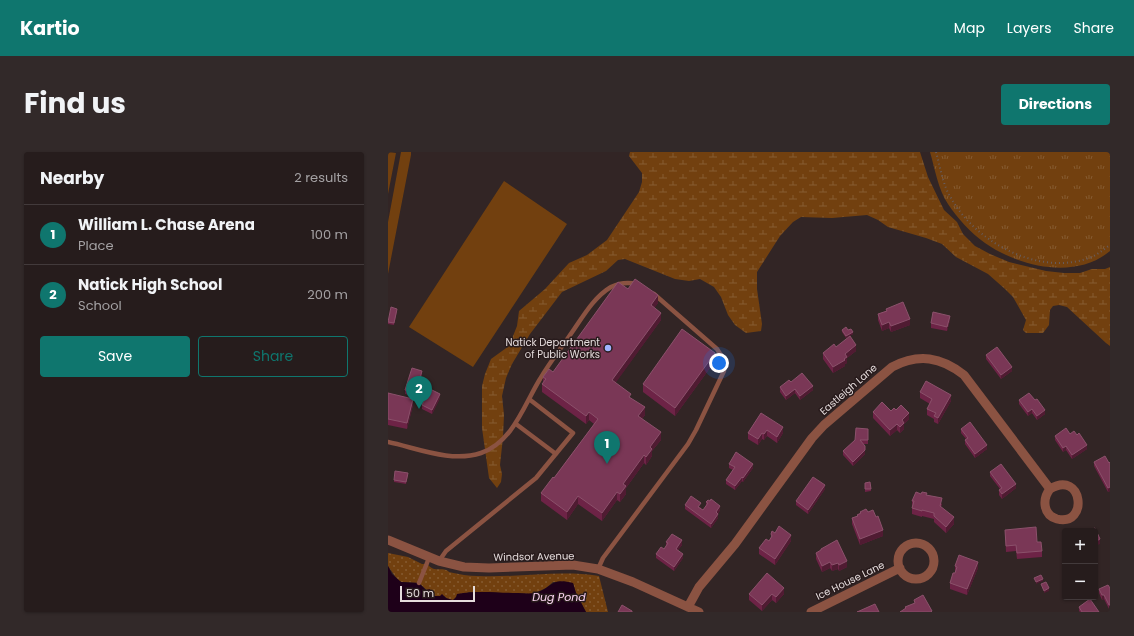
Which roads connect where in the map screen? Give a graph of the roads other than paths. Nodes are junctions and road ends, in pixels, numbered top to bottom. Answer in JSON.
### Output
{"nodes":[{"id":1,"x":529,"y":399,"type":"junction"},
{"id":2,"x":516,"y":424,"type":"junction"},
{"id":3,"x":388,"y":444,"type":"edge"},
{"id":4,"x":556,"y":454,"type":"junction"},
{"id":5,"x":1050,"y":489,"type":"dead end"},
{"id":6,"x":388,"y":540,"type":"edge"},
{"id":7,"x":430,"y":558,"type":"junction"},
{"id":8,"x":439,"y":562,"type":"junction"},
{"id":9,"x":900,"y":568,"type":"dead end"},
{"id":10,"x":598,"y":569,"type":"junction"},
{"id":11,"x":419,"y":583,"type":"dead end"},
{"id":12,"x":688,"y":606,"type":"junction"},
{"id":13,"x":699,"y":612,"type":"edge"},
{"id":14,"x":811,"y":612,"type":"edge"}],
"edges":[{"from":1,"to":2,"type":"lane"},
{"from":1,"to":4,"type":"lane"},
{"from":1,"to":10,"type":"lane"},
{"from":2,"to":3,"type":"lane"},
{"from":2,"to":4,"type":"lane"},
{"from":4,"to":8,"type":"lane"},
{"from":5,"to":12,"type":"street","name":"Eastleigh Lane"},
{"from":6,"to":7,"type":"street","name":"Windsor Avenue"},
{"from":7,"to":8,"type":"street","name":"Windsor Avenue"},
{"from":7,"to":11,"type":"lane"},
{"from":8,"to":10,"type":"street","name":"Windsor Avenue"},
{"from":9,"to":14,"type":"street","name":"Ice House Lane"},
{"from":10,"to":12,"type":"street","name":"Windsor Avenue"},
{"from":12,"to":13,"type":"street","name":"Windsor Avenue"}]}
